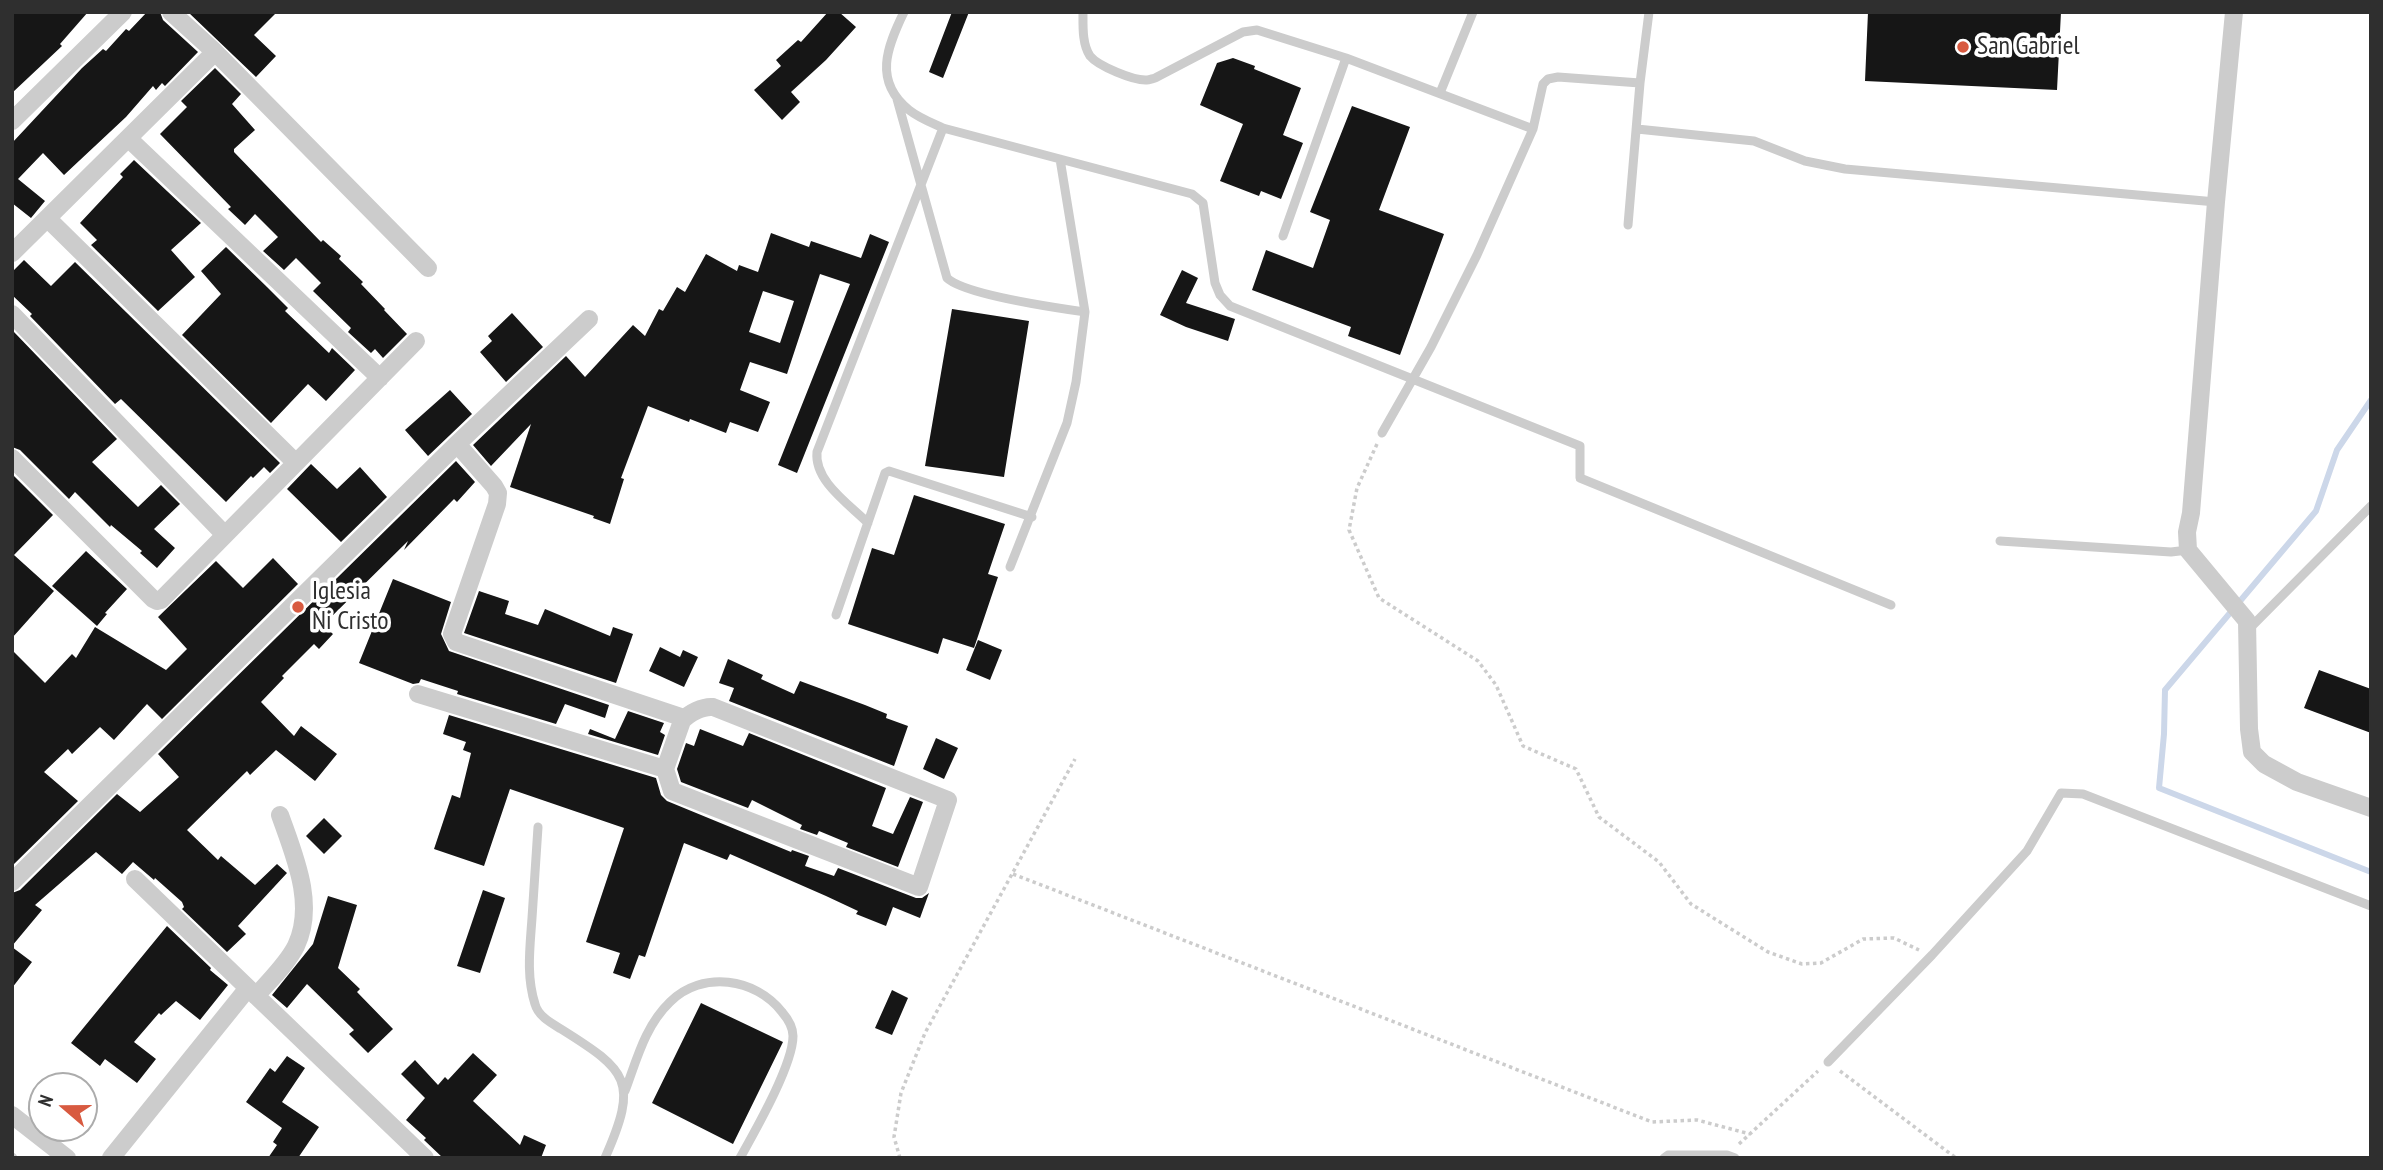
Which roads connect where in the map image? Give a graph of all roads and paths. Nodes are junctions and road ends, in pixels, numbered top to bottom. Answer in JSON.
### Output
{"nodes":[{"id":1,"x":123,"y":12,"type":"edge"},
{"id":2,"x":171,"y":12,"type":"edge"},
{"id":3,"x":904,"y":12,"type":"edge"},
{"id":4,"x":1083,"y":12,"type":"edge"},
{"id":5,"x":1473,"y":12,"type":"edge"},
{"id":6,"x":1649,"y":12,"type":"edge"},
{"id":7,"x":2234,"y":12,"type":"edge"},
{"id":8,"x":215,"y":52,"type":"junction"},
{"id":9,"x":1346,"y":58,"type":"junction"},
{"id":10,"x":1640,"y":83,"type":"junction"},
{"id":11,"x":1440,"y":93,"type":"junction"},
{"id":12,"x":897,"y":98,"type":"junction"},
{"id":13,"x":12,"y":121,"type":"edge"},
{"id":14,"x":943,"y":128,"type":"junction"},
{"id":15,"x":1533,"y":129,"type":"junction"},
{"id":16,"x":1637,"y":129,"type":"junction"},
{"id":17,"x":129,"y":139,"type":"junction"},
{"id":18,"x":1060,"y":159,"type":"junction"},
{"id":19,"x":922,"y":183,"type":"junction"},
{"id":20,"x":2216,"y":202,"type":"junction"},
{"id":21,"x":47,"y":218,"type":"junction"},
{"id":22,"x":1629,"y":225,"type":"dead end"},
{"id":23,"x":1283,"y":236,"type":"dead end"},
{"id":24,"x":12,"y":253,"type":"edge"},
{"id":25,"x":428,"y":268,"type":"dead end"},
{"id":26,"x":1085,"y":312,"type":"junction"},
{"id":27,"x":12,"y":314,"type":"edge"},
{"id":28,"x":589,"y":319,"type":"dead end"},
{"id":29,"x":416,"y":341,"type":"dead end"},
{"id":30,"x":380,"y":378,"type":"junction"},
{"id":31,"x":1414,"y":379,"type":"junction"},
{"id":32,"x":1382,"y":433,"type":"joint"},
{"id":33,"x":457,"y":444,"type":"junction"},
{"id":34,"x":12,"y":458,"type":"edge"},
{"id":35,"x":296,"y":463,"type":"junction"},
{"id":36,"x":2371,"y":506,"type":"edge"},
{"id":37,"x":1032,"y":517,"type":"junction"},
{"id":38,"x":868,"y":523,"type":"junction"},
{"id":39,"x":225,"y":535,"type":"junction"},
{"id":40,"x":2000,"y":541,"type":"dead end"},
{"id":41,"x":2189,"y":550,"type":"junction"},
{"id":42,"x":1010,"y":568,"type":"dead end"},
{"id":43,"x":1891,"y":605,"type":"dead end"},
{"id":44,"x":836,"y":615,"type":"dead end"},
{"id":45,"x":2248,"y":625,"type":"junction"},
{"id":46,"x":418,"y":694,"type":"dead end"},
{"id":47,"x":684,"y":718,"type":"junction"},
{"id":48,"x":1075,"y":759,"type":"dead end"},
{"id":49,"x":665,"y":769,"type":"junction"},
{"id":50,"x":2371,"y":808,"type":"edge"},
{"id":51,"x":280,"y":815,"type":"dead end"},
{"id":52,"x":538,"y":827,"type":"dead end"},
{"id":53,"x":1013,"y":874,"type":"junction"},
{"id":54,"x":135,"y":879,"type":"dead end"},
{"id":55,"x":12,"y":882,"type":"edge"},
{"id":56,"x":2371,"y":906,"type":"edge"},
{"id":57,"x":1932,"y":955,"type":"junction"},
{"id":58,"x":252,"y":992,"type":"junction"},
{"id":59,"x":1828,"y":1062,"type":"junction"},
{"id":60,"x":625,"y":1091,"type":"junction"},
{"id":61,"x":12,"y":1115,"type":"edge"},
{"id":62,"x":1751,"y":1134,"type":"junction"},
{"id":63,"x":1731,"y":1156,"type":"edge"},
{"id":64,"x":67,"y":1158,"type":"edge"},
{"id":65,"x":111,"y":1158,"type":"edge"},
{"id":66,"x":425,"y":1158,"type":"edge"},
{"id":67,"x":606,"y":1158,"type":"edge"},
{"id":68,"x":740,"y":1158,"type":"edge"},
{"id":69,"x":900,"y":1158,"type":"edge"},
{"id":70,"x":1664,"y":1158,"type":"edge"},
{"id":71,"x":1956,"y":1158,"type":"edge"}],
"edges":[{"from":1,"to":13,"type":"street"},
{"from":2,"to":8,"type":"street"},
{"from":3,"to":12,"type":"lane"},
{"from":4,"to":9,"type":"lane"},
{"from":5,"to":11,"type":"lane"},
{"from":6,"to":10,"type":"lane"},
{"from":7,"to":20,"type":"street"},
{"from":8,"to":17,"type":"street"},
{"from":8,"to":25,"type":"street"},
{"from":9,"to":11,"type":"lane"},
{"from":9,"to":23,"type":"lane"},
{"from":10,"to":15,"type":"lane"},
{"from":10,"to":16,"type":"lane"},
{"from":11,"to":15,"type":"lane"},
{"from":12,"to":14,"type":"lane"},
{"from":12,"to":19,"type":"lane"},
{"from":14,"to":18,"type":"lane"},
{"from":14,"to":19,"type":"lane"},
{"from":15,"to":31,"type":"lane"},
{"from":16,"to":20,"type":"lane"},
{"from":16,"to":22,"type":"lane"},
{"from":17,"to":21,"type":"street"},
{"from":17,"to":30,"type":"street"},
{"from":18,"to":26,"type":"lane"},
{"from":18,"to":31,"type":"lane"},
{"from":19,"to":26,"type":"lane"},
{"from":19,"to":38,"type":"lane"},
{"from":20,"to":41,"type":"street"},
{"from":21,"to":24,"type":"street"},
{"from":21,"to":35,"type":"street"},
{"from":26,"to":37,"type":"lane"},
{"from":27,"to":39,"type":"street"},
{"from":28,"to":33,"type":"street"},
{"from":29,"to":30,"type":"street"},
{"from":30,"to":35,"type":"street"},
{"from":31,"to":32,"type":"lane"},
{"from":31,"to":43,"type":"lane"},
{"from":32,"to":57,"type":"path"},
{"from":33,"to":47,"type":"street"},
{"from":33,"to":55,"type":"street"},
{"from":34,"to":39,"type":"street"},
{"from":35,"to":39,"type":"street"},
{"from":36,"to":45,"type":"lane"},
{"from":37,"to":38,"type":"lane"},
{"from":37,"to":42,"type":"lane"},
{"from":38,"to":44,"type":"lane"},
{"from":40,"to":41,"type":"lane"},
{"from":41,"to":45,"type":"street"},
{"from":45,"to":50,"type":"street"},
{"from":46,"to":49,"type":"street"},
{"from":47,"to":49,"type":"street"},
{"from":47,"to":49,"type":"street"},
{"from":48,"to":53,"type":"path"},
{"from":51,"to":58,"type":"street"},
{"from":52,"to":60,"type":"lane"},
{"from":53,"to":62,"type":"path"},
{"from":53,"to":69,"type":"path"},
{"from":54,"to":58,"type":"street"},
{"from":56,"to":57,"type":"lane"},
{"from":57,"to":59,"type":"lane"},
{"from":58,"to":65,"type":"street"},
{"from":58,"to":66,"type":"street"},
{"from":59,"to":62,"type":"path"},
{"from":59,"to":71,"type":"path"},
{"from":60,"to":67,"type":"lane"},
{"from":60,"to":68,"type":"lane"},
{"from":61,"to":64,"type":"street"},
{"from":62,"to":63,"type":"path"},
{"from":63,"to":70,"type":"lane"}]}
